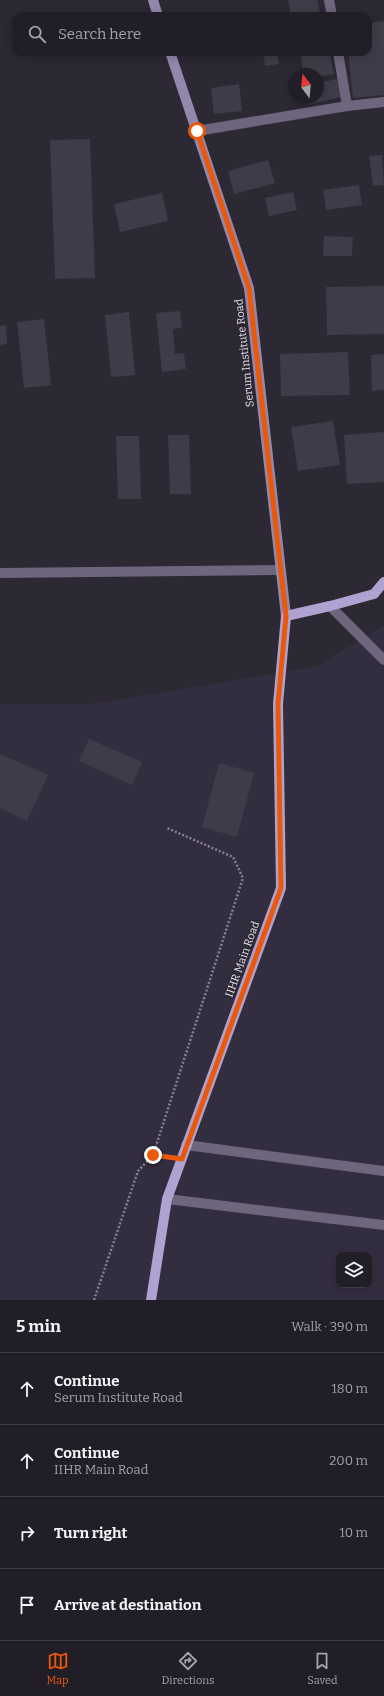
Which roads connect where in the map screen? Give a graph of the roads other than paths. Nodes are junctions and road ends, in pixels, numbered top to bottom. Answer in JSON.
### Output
{"nodes":[{"id":1,"x":153,"y":0,"type":"edge"},
{"id":2,"x":329,"y":0,"type":"edge"},
{"id":3,"x":157,"y":12,"type":"edge"},
{"id":4,"x":331,"y":12,"type":"edge"},
{"id":5,"x":171,"y":56,"type":"edge"},
{"id":6,"x":339,"y":56,"type":"edge"},
{"id":7,"x":384,"y":102,"type":"edge"},
{"id":8,"x":347,"y":106,"type":"junction"},
{"id":9,"x":197,"y":131,"type":"junction"},
{"id":10,"x":280,"y":570,"type":"junction"},
{"id":11,"x":0,"y":573,"type":"edge"},
{"id":12,"x":384,"y":582,"type":"edge"},
{"id":13,"x":330,"y":606,"type":"junction"},
{"id":14,"x":286,"y":616,"type":"junction"},
{"id":15,"x":384,"y":660,"type":"edge"},
{"id":16,"x":186,"y":1145,"type":"junction"},
{"id":17,"x":384,"y":1171,"type":"edge"},
{"id":18,"x":167,"y":1199,"type":"junction"},
{"id":19,"x":384,"y":1225,"type":"edge"},
{"id":20,"x":151,"y":1300,"type":"edge"}],
"edges":[{"from":1,"to":3,"type":"main road"},
{"from":2,"to":4,"type":"street"},
{"from":5,"to":9,"type":"main road","name":"Serum Institute Road"},
{"from":6,"to":8,"type":"street"},
{"from":7,"to":8,"type":"street"},
{"from":8,"to":9,"type":"street"},
{"from":9,"to":10,"type":"main road","name":"Serum Institute Road"},
{"from":10,"to":11,"type":"street"},
{"from":10,"to":14,"type":"main road","name":"Serum Institute Road"},
{"from":12,"to":13,"type":"main road"},
{"from":13,"to":14,"type":"main road"},
{"from":13,"to":15,"type":"street"},
{"from":14,"to":16,"type":"main road","name":"IIHR Main Road"},
{"from":16,"to":17,"type":"street"},
{"from":16,"to":18,"type":"main road","name":"IIHR Main Road"},
{"from":18,"to":19,"type":"street"},
{"from":18,"to":20,"type":"main road","name":"IIHR Main Road"}]}
